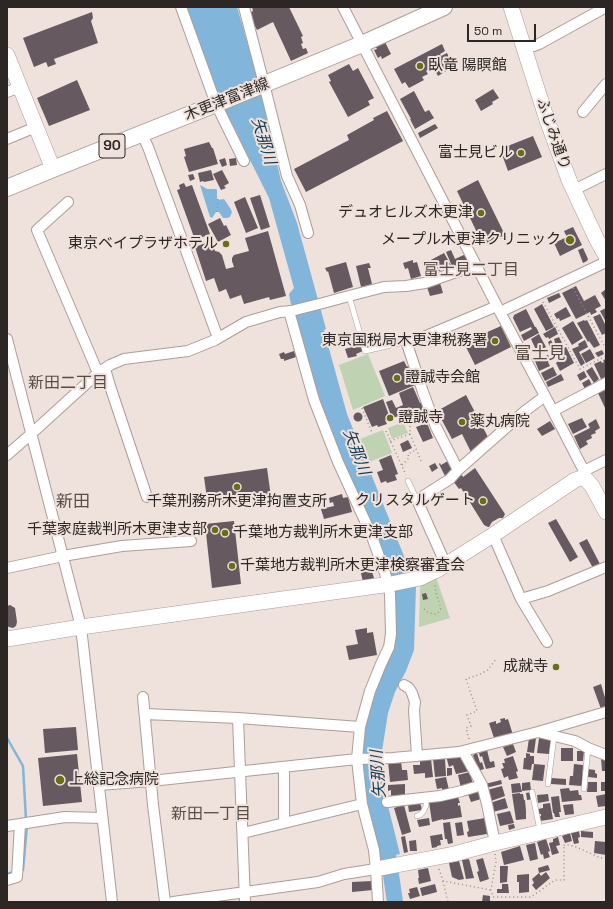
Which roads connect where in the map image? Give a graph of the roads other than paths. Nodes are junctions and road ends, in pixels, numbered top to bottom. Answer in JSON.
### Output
{"nodes":[{"id":1,"x":181,"y":7,"type":"edge"},
{"id":2,"x":244,"y":7,"type":"edge"},
{"id":3,"x":343,"y":7,"type":"edge"},
{"id":4,"x":444,"y":7,"type":"edge"},
{"id":5,"x":511,"y":7,"type":"edge"},
{"id":6,"x":606,"y":7,"type":"edge"},
{"id":7,"x":362,"y":44,"type":"junction"},
{"id":8,"x":525,"y":49,"type":"junction"},
{"id":9,"x":7,"y":55,"type":"edge"},
{"id":10,"x":264,"y":84,"type":"junction"},
{"id":11,"x":606,"y":84,"type":"edge"},
{"id":12,"x":13,"y":89,"type":"edge"},
{"id":13,"x":216,"y":104,"type":"junction"},
{"id":14,"x":583,"y":112,"type":"dead end"},
{"id":15,"x":36,"y":127,"type":"junction"},
{"id":16,"x":142,"y":134,"type":"junction"},
{"id":17,"x":7,"y":139,"type":"edge"},
{"id":18,"x":244,"y":161,"type":"dead end"},
{"id":19,"x":53,"y":169,"type":"junction"},
{"id":20,"x":606,"y":174,"type":"edge"},
{"id":21,"x":7,"y":188,"type":"edge"},
{"id":22,"x":574,"y":190,"type":"junction"},
{"id":23,"x":68,"y":202,"type":"dead end"},
{"id":24,"x":308,"y":233,"type":"dead end"},
{"id":25,"x":606,"y":256,"type":"edge"},
{"id":26,"x":606,"y":262,"type":"edge"},
{"id":27,"x":476,"y":265,"type":"junction"},
{"id":28,"x":350,"y":296,"type":"junction"},
{"id":29,"x":498,"y":309,"type":"junction"},
{"id":30,"x":290,"y":311,"type":"junction"},
{"id":31,"x":218,"y":338,"type":"junction"},
{"id":32,"x":7,"y":339,"type":"edge"},
{"id":33,"x":407,"y":344,"type":"junction"},
{"id":34,"x":102,"y":371,"type":"junction"},
{"id":35,"x":606,"y":383,"type":"edge"},
{"id":36,"x":545,"y":396,"type":"junction"},
{"id":37,"x":553,"y":411,"type":"junction"},
{"id":38,"x":31,"y":434,"type":"junction"},
{"id":39,"x":7,"y":455,"type":"edge"},
{"id":40,"x":606,"y":460,"type":"edge"},
{"id":41,"x":458,"y":470,"type":"junction"},
{"id":42,"x":584,"y":474,"type":"junction"},
{"id":43,"x":408,"y":481,"type":"road end"},
{"id":44,"x":147,"y":497,"type":"dead end"},
{"id":45,"x":417,"y":500,"type":"junction"},
{"id":46,"x":606,"y":512,"type":"edge"},
{"id":47,"x":493,"y":535,"type":"junction"},
{"id":48,"x":191,"y":541,"type":"dead end"},
{"id":49,"x":63,"y":556,"type":"junction"},
{"id":50,"x":446,"y":565,"type":"junction"},
{"id":51,"x":606,"y":567,"type":"edge"},
{"id":52,"x":7,"y":568,"type":"edge"},
{"id":53,"x":390,"y":585,"type":"junction"},
{"id":54,"x":521,"y":599,"type":"junction"},
{"id":55,"x":81,"y":627,"type":"junction"},
{"id":56,"x":7,"y":639,"type":"edge"},
{"id":57,"x":547,"y":642,"type":"dead end"},
{"id":58,"x":404,"y":685,"type":"dead end"},
{"id":59,"x":143,"y":696,"type":"dead end"},
{"id":60,"x":606,"y":712,"type":"edge"},
{"id":61,"x":145,"y":714,"type":"junction"},
{"id":62,"x":238,"y":718,"type":"junction"},
{"id":63,"x":360,"y":727,"type":"junction"},
{"id":64,"x":538,"y":732,"type":"junction"},
{"id":65,"x":554,"y":736,"type":"junction"},
{"id":66,"x":588,"y":748,"type":"junction"},
{"id":67,"x":467,"y":750,"type":"junction"},
{"id":68,"x":606,"y":755,"type":"edge"},
{"id":69,"x":417,"y":756,"type":"junction"},
{"id":70,"x":356,"y":759,"type":"junction"},
{"id":71,"x":284,"y":766,"type":"junction"},
{"id":72,"x":240,"y":771,"type":"junction"},
{"id":73,"x":151,"y":781,"type":"junction"},
{"id":74,"x":548,"y":784,"type":"dead end"},
{"id":75,"x":99,"y":785,"type":"junction"},
{"id":76,"x":482,"y":785,"type":"junction"},
{"id":77,"x":584,"y":789,"type":"dead end"},
{"id":78,"x":532,"y":792,"type":"dead end"},
{"id":79,"x":426,"y":798,"type":"junction"},
{"id":80,"x":387,"y":802,"type":"dead end"},
{"id":81,"x":362,"y":804,"type":"junction"},
{"id":82,"x":417,"y":816,"type":"dead end"},
{"id":83,"x":606,"y":817,"type":"edge"},
{"id":84,"x":102,"y":818,"type":"junction"},
{"id":85,"x":284,"y":823,"type":"junction"},
{"id":86,"x":20,"y":824,"type":"junction"},
{"id":87,"x":7,"y":826,"type":"edge"},
{"id":88,"x":540,"y":832,"type":"junction"},
{"id":89,"x":243,"y":833,"type":"junction"},
{"id":90,"x":494,"y":843,"type":"junction"},
{"id":91,"x":376,"y":869,"type":"junction"},
{"id":92,"x":12,"y":879,"type":"edge"},
{"id":93,"x":246,"y":897,"type":"edge"},
{"id":94,"x":112,"y":902,"type":"edge"},
{"id":95,"x":165,"y":902,"type":"edge"},
{"id":96,"x":173,"y":902,"type":"edge"},
{"id":97,"x":378,"y":902,"type":"edge"}],
"edges":[{"from":1,"to":13,"type":"street"},
{"from":2,"to":10,"type":"street"},
{"from":3,"to":7,"type":"street"},
{"from":4,"to":7,"type":"main road","name":"木更津富津線","number":"90"},
{"from":5,"to":8,"type":"street","name":"ふじみ通り"},
{"from":6,"to":8,"type":"street"},
{"from":7,"to":10,"type":"main road","name":"木更津富津線","number":"90"},
{"from":7,"to":27,"type":"street"},
{"from":8,"to":22,"type":"street","name":"ふじみ通り"},
{"from":9,"to":12,"type":"street"},
{"from":10,"to":13,"type":"main road","name":"木更津富津線","number":"90"},
{"from":10,"to":24,"type":"street"},
{"from":11,"to":14,"type":"street"},
{"from":12,"to":15,"type":"street"},
{"from":13,"to":16,"type":"main road","name":"木更津富津線","number":"90"},
{"from":13,"to":18,"type":"street"},
{"from":15,"to":17,"type":"street"},
{"from":15,"to":19,"type":"street"},
{"from":16,"to":19,"type":"main road","name":"木更津富津線","number":"90"},
{"from":16,"to":31,"type":"street"},
{"from":19,"to":21,"type":"main road","name":"木更津富津線","number":"90"},
{"from":20,"to":22,"type":"street"},
{"from":22,"to":25,"type":"street","name":"ふじみ通り"},
{"from":23,"to":34,"type":"street"},
{"from":26,"to":29,"type":"street"},
{"from":27,"to":28,"type":"street"},
{"from":27,"to":29,"type":"street"},
{"from":28,"to":30,"type":"street"},
{"from":28,"to":33,"type":"lane"},
{"from":29,"to":33,"type":"street"},
{"from":29,"to":36,"type":"street"},
{"from":30,"to":31,"type":"street"},
{"from":30,"to":53,"type":"street"},
{"from":31,"to":34,"type":"street"},
{"from":32,"to":38,"type":"street"},
{"from":33,"to":41,"type":"street"},
{"from":34,"to":38,"type":"street"},
{"from":34,"to":44,"type":"street"},
{"from":35,"to":37,"type":"street"},
{"from":36,"to":37,"type":"street"},
{"from":36,"to":41,"type":"street"},
{"from":37,"to":42,"type":"street"},
{"from":38,"to":39,"type":"street"},
{"from":38,"to":49,"type":"street"},
{"from":40,"to":42,"type":"street"},
{"from":41,"to":45,"type":"street"},
{"from":42,"to":46,"type":"street"},
{"from":42,"to":47,"type":"street"},
{"from":43,"to":45,"type":"lane"},
{"from":45,"to":50,"type":"street"},
{"from":47,"to":50,"type":"street"},
{"from":47,"to":54,"type":"street"},
{"from":48,"to":49,"type":"street"},
{"from":49,"to":52,"type":"street"},
{"from":49,"to":55,"type":"street"},
{"from":50,"to":53,"type":"street"},
{"from":51,"to":54,"type":"street"},
{"from":53,"to":55,"type":"street"},
{"from":53,"to":63,"type":"street"},
{"from":54,"to":57,"type":"street"},
{"from":55,"to":56,"type":"street"},
{"from":55,"to":75,"type":"street"},
{"from":58,"to":69,"type":"street"},
{"from":59,"to":61,"type":"street"},
{"from":60,"to":64,"type":"street"},
{"from":61,"to":62,"type":"street"},
{"from":61,"to":73,"type":"street"},
{"from":62,"to":63,"type":"street"},
{"from":62,"to":72,"type":"street"},
{"from":63,"to":70,"type":"street"},
{"from":64,"to":65,"type":"street"},
{"from":64,"to":67,"type":"street"},
{"from":65,"to":66,"type":"street"},
{"from":65,"to":74,"type":"lane"},
{"from":66,"to":68,"type":"street"},
{"from":66,"to":77,"type":"lane"},
{"from":67,"to":69,"type":"street"},
{"from":67,"to":76,"type":"street"},
{"from":69,"to":70,"type":"street"},
{"from":70,"to":71,"type":"street"},
{"from":70,"to":81,"type":"street"},
{"from":71,"to":72,"type":"street"},
{"from":71,"to":85,"type":"street"},
{"from":72,"to":73,"type":"street"},
{"from":72,"to":89,"type":"street"},
{"from":73,"to":75,"type":"street"},
{"from":73,"to":95,"type":"street"},
{"from":75,"to":84,"type":"street"},
{"from":76,"to":79,"type":"street"},
{"from":76,"to":90,"type":"street"},
{"from":78,"to":88,"type":"lane"},
{"from":79,"to":80,"type":"street"},
{"from":79,"to":82,"type":"lane"},
{"from":81,"to":85,"type":"street"},
{"from":81,"to":91,"type":"street"},
{"from":83,"to":88,"type":"street"},
{"from":84,"to":86,"type":"street"},
{"from":84,"to":94,"type":"street"},
{"from":85,"to":89,"type":"street"},
{"from":86,"to":87,"type":"street"},
{"from":86,"to":92,"type":"street"},
{"from":88,"to":90,"type":"street"},
{"from":89,"to":93,"type":"street"},
{"from":90,"to":91,"type":"street"},
{"from":91,"to":93,"type":"street"},
{"from":91,"to":97,"type":"street"},
{"from":93,"to":96,"type":"street"}]}
